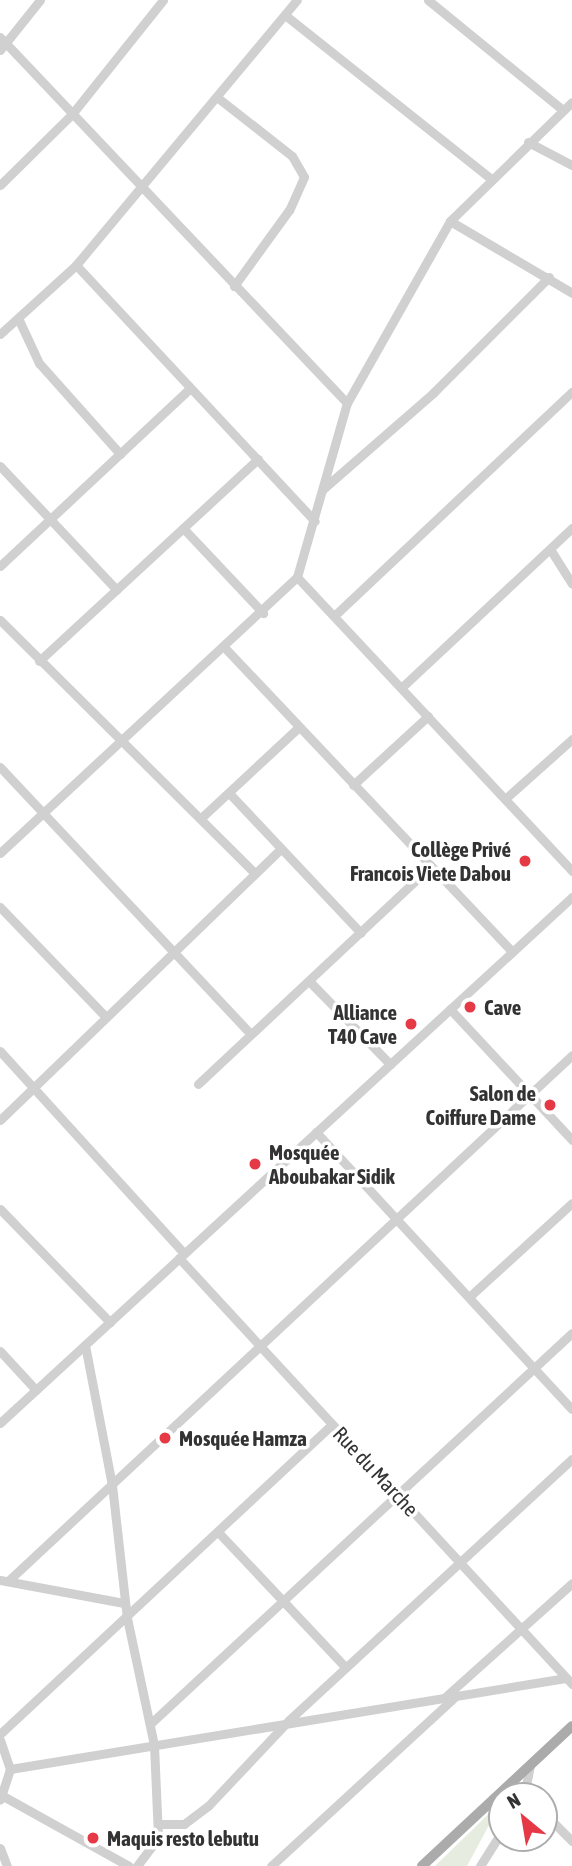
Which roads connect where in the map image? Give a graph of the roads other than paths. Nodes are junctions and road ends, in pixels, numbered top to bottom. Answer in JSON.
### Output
{"nodes":[{"id":1,"x":40,"y":0,"type":"edge"},
{"id":2,"x":163,"y":0,"type":"edge"},
{"id":3,"x":297,"y":0,"type":"edge"},
{"id":4,"x":428,"y":0,"type":"edge"},
{"id":5,"x":285,"y":15,"type":"junction"},
{"id":6,"x":2,"y":43,"type":"edge"},
{"id":7,"x":218,"y":98,"type":"junction"},
{"id":8,"x":572,"y":102,"type":"edge"},
{"id":9,"x":563,"y":110,"type":"junction"},
{"id":10,"x":72,"y":114,"type":"junction"},
{"id":11,"x":528,"y":142,"type":"junction"},
{"id":12,"x":572,"y":165,"type":"edge"},
{"id":13,"x":490,"y":178,"type":"junction"},
{"id":14,"x":0,"y":185,"type":"edge"},
{"id":15,"x":143,"y":189,"type":"junction"},
{"id":16,"x":450,"y":221,"type":"junction"},
{"id":17,"x":76,"y":265,"type":"junction"},
{"id":18,"x":549,"y":277,"type":"junction"},
{"id":19,"x":234,"y":286,"type":"junction"},
{"id":20,"x":572,"y":293,"type":"edge"},
{"id":21,"x":18,"y":318,"type":"junction"},
{"id":22,"x":0,"y":334,"type":"edge"},
{"id":23,"x":190,"y":388,"type":"junction"},
{"id":24,"x":572,"y":392,"type":"edge"},
{"id":25,"x":347,"y":403,"type":"junction"},
{"id":26,"x":120,"y":454,"type":"junction"},
{"id":27,"x":258,"y":459,"type":"junction"},
{"id":28,"x":0,"y":466,"type":"edge"},
{"id":29,"x":323,"y":489,"type":"junction"},
{"id":30,"x":51,"y":520,"type":"junction"},
{"id":31,"x":315,"y":521,"type":"junction"},
{"id":32,"x":183,"y":528,"type":"junction"},
{"id":33,"x":572,"y":528,"type":"edge"},
{"id":34,"x":550,"y":549,"type":"junction"},
{"id":35,"x":0,"y":566,"type":"edge"},
{"id":36,"x":298,"y":577,"type":"junction"},
{"id":37,"x":572,"y":584,"type":"edge"},
{"id":38,"x":117,"y":590,"type":"junction"},
{"id":39,"x":263,"y":613,"type":"junction"},
{"id":40,"x":334,"y":616,"type":"junction"},
{"id":41,"x":0,"y":620,"type":"edge"},
{"id":42,"x":225,"y":648,"type":"junction"},
{"id":43,"x":39,"y":661,"type":"junction"},
{"id":44,"x":401,"y":688,"type":"junction"},
{"id":45,"x":428,"y":716,"type":"junction"},
{"id":46,"x":298,"y":728,"type":"junction"},
{"id":47,"x":572,"y":739,"type":"edge"},
{"id":48,"x":123,"y":741,"type":"junction"},
{"id":49,"x":0,"y":767,"type":"edge"},
{"id":50,"x":353,"y":785,"type":"junction"},
{"id":51,"x":229,"y":793,"type":"junction"},
{"id":52,"x":505,"y":799,"type":"junction"},
{"id":53,"x":42,"y":813,"type":"junction"},
{"id":54,"x":201,"y":818,"type":"junction"},
{"id":55,"x":281,"y":849,"type":"junction"},
{"id":56,"x":0,"y":853,"type":"edge"},
{"id":57,"x":430,"y":867,"type":"junction"},
{"id":58,"x":572,"y":871,"type":"edge"},
{"id":59,"x":255,"y":873,"type":"junction"},
{"id":60,"x":572,"y":897,"type":"edge"},
{"id":61,"x":0,"y":907,"type":"edge"},
{"id":62,"x":361,"y":933,"type":"junction"},
{"id":63,"x":172,"y":950,"type":"junction"},
{"id":64,"x":512,"y":952,"type":"junction"},
{"id":65,"x":310,"y":982,"type":"junction"},
{"id":66,"x":450,"y":1009,"type":"junction"},
{"id":67,"x":106,"y":1017,"type":"junction"},
{"id":68,"x":251,"y":1034,"type":"junction"},
{"id":69,"x":0,"y":1051,"type":"edge"},
{"id":70,"x":572,"y":1055,"type":"edge"},
{"id":71,"x":390,"y":1064,"type":"junction"},
{"id":72,"x":198,"y":1084,"type":"dead end"},
{"id":73,"x":34,"y":1089,"type":"junction"},
{"id":74,"x":529,"y":1094,"type":"junction"},
{"id":75,"x":0,"y":1120,"type":"edge"},
{"id":76,"x":316,"y":1132,"type":"junction"},
{"id":77,"x":572,"y":1140,"type":"edge"},
{"id":78,"x":572,"y":1203,"type":"edge"},
{"id":79,"x":0,"y":1209,"type":"edge"},
{"id":80,"x":397,"y":1219,"type":"junction"},
{"id":81,"x":182,"y":1255,"type":"junction"},
{"id":82,"x":469,"y":1297,"type":"junction"},
{"id":83,"x":110,"y":1322,"type":"junction"},
{"id":84,"x":572,"y":1333,"type":"edge"},
{"id":85,"x":85,"y":1345,"type":"junction"},
{"id":86,"x":260,"y":1346,"type":"junction"},
{"id":87,"x":0,"y":1352,"type":"edge"},
{"id":88,"x":534,"y":1368,"type":"junction"},
{"id":89,"x":36,"y":1390,"type":"junction"},
{"id":90,"x":572,"y":1409,"type":"edge"},
{"id":91,"x":0,"y":1423,"type":"edge"},
{"id":92,"x":332,"y":1424,"type":"junction"},
{"id":93,"x":572,"y":1459,"type":"edge"},
{"id":94,"x":112,"y":1485,"type":"junction"},
{"id":95,"x":397,"y":1494,"type":"junction"},
{"id":96,"x":218,"y":1532,"type":"junction"},
{"id":97,"x":461,"y":1563,"type":"junction"},
{"id":98,"x":4,"y":1581,"type":"edge"},
{"id":99,"x":572,"y":1583,"type":"edge"},
{"id":100,"x":283,"y":1601,"type":"junction"},
{"id":101,"x":124,"y":1603,"type":"junction"},
{"id":102,"x":127,"y":1618,"type":"junction"},
{"id":103,"x":521,"y":1629,"type":"junction"},
{"id":104,"x":345,"y":1667,"type":"junction"},
{"id":105,"x":569,"y":1681,"type":"edge"},
{"id":106,"x":455,"y":1697,"type":"junction"},
{"id":107,"x":443,"y":1699,"type":"junction"},
{"id":108,"x":289,"y":1720,"type":"junction"},
{"id":109,"x":150,"y":1724,"type":"junction"},
{"id":110,"x":572,"y":1726,"type":"edge"},
{"id":111,"x":0,"y":1734,"type":"edge"},
{"id":112,"x":0,"y":1740,"type":"edge"},
{"id":113,"x":154,"y":1745,"type":"junction"},
{"id":114,"x":530,"y":1765,"type":"junction"},
{"id":115,"x":10,"y":1769,"type":"junction"},
{"id":116,"x":527,"y":1782,"type":"edge"},
{"id":117,"x":1,"y":1798,"type":"edge"},
{"id":118,"x":158,"y":1824,"type":"junction"},
{"id":119,"x":558,"y":1827,"type":"edge"},
{"id":120,"x":572,"y":1841,"type":"edge"},
{"id":121,"x":0,"y":1848,"type":"edge"},
{"id":122,"x":7,"y":1866,"type":"edge"},
{"id":123,"x":129,"y":1866,"type":"edge"},
{"id":124,"x":137,"y":1866,"type":"edge"},
{"id":125,"x":271,"y":1866,"type":"edge"},
{"id":126,"x":422,"y":1866,"type":"edge"}],
"edges":[{"from":1,"to":6,"type":"street"},
{"from":2,"to":10,"type":"street"},
{"from":3,"to":5,"type":"street"},
{"from":4,"to":9,"type":"street"},
{"from":5,"to":7,"type":"street"},
{"from":5,"to":13,"type":"street"},
{"from":6,"to":10,"type":"street"},
{"from":7,"to":15,"type":"street"},
{"from":7,"to":19,"type":"street"},
{"from":8,"to":9,"type":"street"},
{"from":9,"to":11,"type":"street"},
{"from":10,"to":14,"type":"street"},
{"from":10,"to":15,"type":"street"},
{"from":11,"to":12,"type":"street"},
{"from":11,"to":13,"type":"street"},
{"from":13,"to":16,"type":"street"},
{"from":15,"to":17,"type":"street"},
{"from":15,"to":19,"type":"street"},
{"from":16,"to":18,"type":"street"},
{"from":16,"to":25,"type":"street"},
{"from":17,"to":21,"type":"street"},
{"from":17,"to":23,"type":"street"},
{"from":18,"to":20,"type":"street"},
{"from":18,"to":29,"type":"street"},
{"from":19,"to":25,"type":"street"},
{"from":21,"to":22,"type":"street"},
{"from":21,"to":26,"type":"street"},
{"from":23,"to":26,"type":"street"},
{"from":23,"to":27,"type":"street"},
{"from":24,"to":40,"type":"street"},
{"from":25,"to":29,"type":"street"},
{"from":26,"to":30,"type":"street"},
{"from":27,"to":31,"type":"street"},
{"from":27,"to":32,"type":"street"},
{"from":28,"to":30,"type":"street"},
{"from":29,"to":31,"type":"street"},
{"from":30,"to":35,"type":"street"},
{"from":30,"to":38,"type":"street"},
{"from":31,"to":36,"type":"street"},
{"from":32,"to":38,"type":"street"},
{"from":32,"to":39,"type":"street"},
{"from":33,"to":34,"type":"street"},
{"from":34,"to":37,"type":"street"},
{"from":34,"to":44,"type":"street"},
{"from":36,"to":39,"type":"street"},
{"from":36,"to":40,"type":"street"},
{"from":38,"to":43,"type":"street"},
{"from":39,"to":42,"type":"street"},
{"from":40,"to":44,"type":"street"},
{"from":41,"to":43,"type":"street"},
{"from":42,"to":46,"type":"street"},
{"from":42,"to":48,"type":"street"},
{"from":43,"to":48,"type":"street"},
{"from":44,"to":45,"type":"street"},
{"from":45,"to":50,"type":"street"},
{"from":45,"to":52,"type":"street"},
{"from":46,"to":50,"type":"street"},
{"from":46,"to":51,"type":"street"},
{"from":47,"to":52,"type":"street"},
{"from":48,"to":53,"type":"street"},
{"from":48,"to":54,"type":"street"},
{"from":49,"to":53,"type":"street"},
{"from":50,"to":57,"type":"street"},
{"from":51,"to":54,"type":"street"},
{"from":51,"to":55,"type":"street"},
{"from":52,"to":58,"type":"street"},
{"from":53,"to":56,"type":"street"},
{"from":53,"to":63,"type":"street"},
{"from":54,"to":59,"type":"street"},
{"from":55,"to":59,"type":"street"},
{"from":55,"to":62,"type":"street"},
{"from":57,"to":62,"type":"street"},
{"from":57,"to":64,"type":"street"},
{"from":59,"to":63,"type":"street"},
{"from":60,"to":64,"type":"street"},
{"from":61,"to":67,"type":"street"},
{"from":62,"to":65,"type":"street"},
{"from":63,"to":67,"type":"street"},
{"from":63,"to":68,"type":"street"},
{"from":64,"to":66,"type":"street"},
{"from":65,"to":68,"type":"street"},
{"from":65,"to":71,"type":"street"},
{"from":66,"to":71,"type":"street"},
{"from":66,"to":74,"type":"street"},
{"from":67,"to":73,"type":"street"},
{"from":68,"to":72,"type":"street"},
{"from":69,"to":73,"type":"street","name":"Rue du Marche"},
{"from":70,"to":74,"type":"street"},
{"from":71,"to":76,"type":"street"},
{"from":73,"to":75,"type":"street"},
{"from":73,"to":81,"type":"street","name":"Rue du Marche"},
{"from":74,"to":77,"type":"street"},
{"from":74,"to":80,"type":"street"},
{"from":76,"to":80,"type":"street"},
{"from":76,"to":81,"type":"street"},
{"from":78,"to":82,"type":"street"},
{"from":79,"to":83,"type":"street"},
{"from":80,"to":82,"type":"street"},
{"from":80,"to":86,"type":"street"},
{"from":81,"to":83,"type":"street"},
{"from":81,"to":86,"type":"street","name":"Rue du Marche"},
{"from":82,"to":88,"type":"street"},
{"from":83,"to":85,"type":"street"},
{"from":84,"to":88,"type":"street"},
{"from":85,"to":89,"type":"street"},
{"from":85,"to":94,"type":"street"},
{"from":86,"to":92,"type":"street","name":"Rue du Marche"},
{"from":86,"to":94,"type":"street"},
{"from":87,"to":89,"type":"street"},
{"from":88,"to":90,"type":"street"},
{"from":88,"to":95,"type":"street"},
{"from":89,"to":91,"type":"street"},
{"from":92,"to":95,"type":"street","name":"Rue du Marche"},
{"from":92,"to":96,"type":"street"},
{"from":93,"to":97,"type":"street"},
{"from":94,"to":98,"type":"street"},
{"from":94,"to":101,"type":"street"},
{"from":95,"to":97,"type":"street","name":"Rue du Marche"},
{"from":95,"to":100,"type":"street"},
{"from":96,"to":100,"type":"street"},
{"from":96,"to":102,"type":"street"},
{"from":97,"to":103,"type":"street","name":"Rue du Marche"},
{"from":97,"to":104,"type":"street"},
{"from":98,"to":101,"type":"street"},
{"from":99,"to":103,"type":"street"},
{"from":100,"to":104,"type":"street"},
{"from":100,"to":109,"type":"street"},
{"from":101,"to":102,"type":"street"},
{"from":102,"to":109,"type":"street"},
{"from":102,"to":111,"type":"street"},
{"from":103,"to":105,"type":"street","name":"Rue du Marche"},
{"from":103,"to":107,"type":"street"},
{"from":104,"to":108,"type":"street"},
{"from":105,"to":106,"type":"street"},
{"from":106,"to":107,"type":"street"},
{"from":106,"to":125,"type":"street"},
{"from":107,"to":108,"type":"street"},
{"from":108,"to":113,"type":"street"},
{"from":108,"to":118,"type":"street"},
{"from":109,"to":113,"type":"street"},
{"from":110,"to":114,"type":"main road"},
{"from":112,"to":115,"type":"street"},
{"from":113,"to":115,"type":"street"},
{"from":113,"to":118,"type":"street"},
{"from":114,"to":116,"type":"street"},
{"from":114,"to":126,"type":"main road"},
{"from":115,"to":117,"type":"street"},
{"from":117,"to":123,"type":"street"},
{"from":118,"to":124,"type":"street"},
{"from":119,"to":120,"type":"street"},
{"from":121,"to":122,"type":"street"}]}
